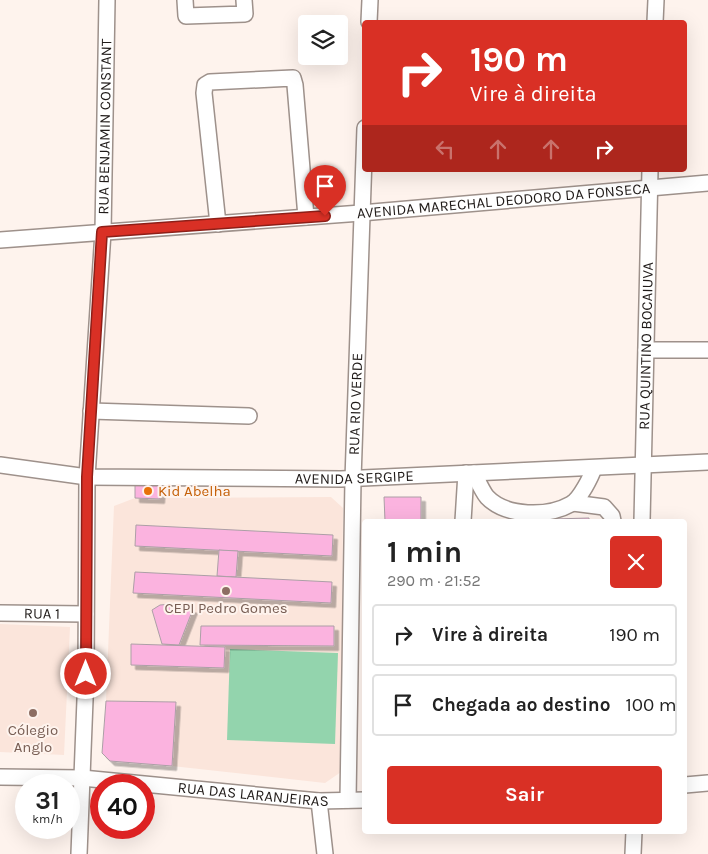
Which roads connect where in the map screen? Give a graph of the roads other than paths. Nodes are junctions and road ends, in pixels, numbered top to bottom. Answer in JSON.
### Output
{"nodes":[{"id":1,"x":107,"y":0,"type":"edge"},
{"id":2,"x":184,"y":0,"type":"edge"},
{"id":3,"x":244,"y":0,"type":"edge"},
{"id":4,"x":370,"y":0,"type":"edge"},
{"id":5,"x":656,"y":0,"type":"edge"},
{"id":6,"x":369,"y":20,"type":"edge"},
{"id":7,"x":655,"y":20,"type":"edge"},
{"id":8,"x":363,"y":172,"type":"edge"},
{"id":9,"x":650,"y":172,"type":"edge"},
{"id":10,"x":708,"y":184,"type":"edge"},
{"id":11,"x":650,"y":188,"type":"junction"},
{"id":12,"x":362,"y":213,"type":"junction"},
{"id":13,"x":306,"y":217,"type":"junction"},
{"id":14,"x":218,"y":224,"type":"junction"},
{"id":15,"x":102,"y":232,"type":"junction"},
{"id":16,"x":0,"y":240,"type":"edge"},
{"id":17,"x":646,"y":350,"type":"junction"},
{"id":18,"x":708,"y":350,"type":"edge"},
{"id":19,"x":98,"y":411,"type":"junction"},
{"id":20,"x":249,"y":416,"type":"dead end"},
{"id":21,"x":708,"y":462,"type":"edge"},
{"id":22,"x":0,"y":464,"type":"edge"},
{"id":23,"x":643,"y":465,"type":"junction"},
{"id":24,"x":594,"y":468,"type":"junction"},
{"id":25,"x":470,"y":473,"type":"junction"},
{"id":26,"x":87,"y":477,"type":"junction"},
{"id":27,"x":353,"y":479,"type":"junction"},
{"id":28,"x":573,"y":503,"type":"junction"},
{"id":29,"x":463,"y":519,"type":"edge"},
{"id":30,"x":613,"y":519,"type":"edge"},
{"id":31,"x":642,"y":519,"type":"edge"},
{"id":32,"x":0,"y":613,"type":"edge"},
{"id":33,"x":86,"y":614,"type":"junction"},
{"id":34,"x":0,"y":776,"type":"edge"},
{"id":35,"x":82,"y":778,"type":"junction"},
{"id":36,"x":708,"y":783,"type":"edge"},
{"id":37,"x":687,"y":785,"type":"edge"},
{"id":38,"x":348,"y":800,"type":"junction"},
{"id":39,"x":362,"y":800,"type":"edge"},
{"id":40,"x":319,"y":801,"type":"junction"},
{"id":41,"x":634,"y":834,"type":"edge"},
{"id":42,"x":79,"y":854,"type":"edge"},
{"id":43,"x":325,"y":854,"type":"edge"},
{"id":44,"x":633,"y":854,"type":"edge"}],
"edges":[{"from":1,"to":15,"type":"street","name":"RUA BENJAMIN CONSTANT"},
{"from":2,"to":3,"type":"street"},
{"from":4,"to":6,"type":"street"},
{"from":5,"to":7,"type":"street"},
{"from":8,"to":12,"type":"street","name":"RUA RIO VERDE"},
{"from":9,"to":11,"type":"street","name":"RUA QUINTINO BOCAIUVA"},
{"from":10,"to":11,"type":"street","name":"AVENIDA MARECHAL DEODORO DA FONSECA"},
{"from":11,"to":12,"type":"street","name":"AVENIDA MARECHAL DEODORO DA FONSECA"},
{"from":11,"to":17,"type":"street","name":"RUA QUINTINO BOCAIUVA"},
{"from":12,"to":13,"type":"street","name":"AVENIDA MARECHAL DEODORO DA FONSECA"},
{"from":12,"to":27,"type":"street","name":"RUA RIO VERDE"},
{"from":13,"to":14,"type":"street","name":"AVENIDA MARECHAL DEODORO DA FONSECA"},
{"from":13,"to":14,"type":"street"},
{"from":14,"to":15,"type":"street","name":"AVENIDA MARECHAL DEODORO DA FONSECA"},
{"from":15,"to":16,"type":"street","name":"AVENIDA MARECHAL DEODORO DA FONSECA"},
{"from":15,"to":19,"type":"street","name":"RUA BENJAMIN CONSTANT"},
{"from":17,"to":18,"type":"street"},
{"from":17,"to":23,"type":"street","name":"RUA QUINTINO BOCAIUVA"},
{"from":19,"to":20,"type":"street"},
{"from":19,"to":26,"type":"street","name":"RUA BENJAMIN CONSTANT"},
{"from":21,"to":23,"type":"street","name":"AVENIDA SERGIPE"},
{"from":22,"to":26,"type":"street","name":"AVENIDA SERGIPE"},
{"from":23,"to":24,"type":"street","name":"AVENIDA SERGIPE"},
{"from":23,"to":31,"type":"street","name":"RUA QUINTINO BOCAIUVA"},
{"from":24,"to":25,"type":"street","name":"AVENIDA SERGIPE"},
{"from":24,"to":28,"type":"street"},
{"from":25,"to":27,"type":"street","name":"AVENIDA SERGIPE"},
{"from":25,"to":28,"type":"street"},
{"from":25,"to":29,"type":"street"},
{"from":26,"to":27,"type":"street","name":"AVENIDA SERGIPE"},
{"from":26,"to":33,"type":"street","name":"RUA BENJAMIN CONSTANT"},
{"from":27,"to":38,"type":"street","name":"RUA RIO VERDE"},
{"from":28,"to":30,"type":"street"},
{"from":32,"to":33,"type":"street","name":"RUA 1"},
{"from":33,"to":35,"type":"street","name":"RUA BENJAMIN CONSTANT"},
{"from":34,"to":35,"type":"street","name":"RUA DAS LARANJEIRAS"},
{"from":35,"to":40,"type":"street","name":"RUA DAS LARANJEIRAS"},
{"from":35,"to":42,"type":"street","name":"RUA BENJAMIN CONSTANT"},
{"from":36,"to":37,"type":"street"},
{"from":38,"to":39,"type":"street","name":"RUA DAS LARANJEIRAS"},
{"from":38,"to":40,"type":"street","name":"RUA DAS LARANJEIRAS"},
{"from":40,"to":43,"type":"street"},
{"from":41,"to":44,"type":"street"}]}
